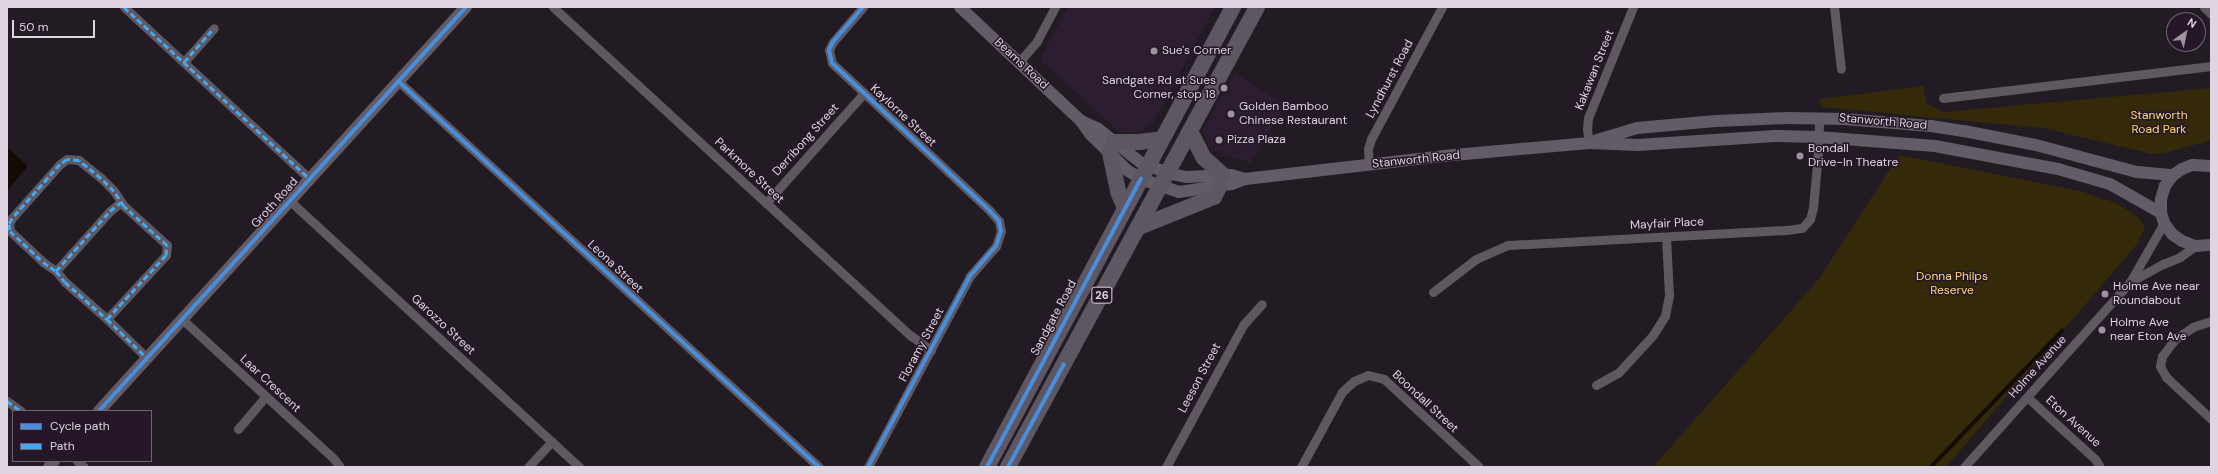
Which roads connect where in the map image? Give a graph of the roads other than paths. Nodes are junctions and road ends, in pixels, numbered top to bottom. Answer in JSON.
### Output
{"nodes":[{"id":1,"x":466,"y":7,"type":"edge"},
{"id":2,"x":553,"y":7,"type":"edge"},
{"id":3,"x":864,"y":7,"type":"edge"},
{"id":4,"x":960,"y":7,"type":"edge"},
{"id":5,"x":1055,"y":7,"type":"edge"},
{"id":6,"x":1233,"y":7,"type":"edge"},
{"id":7,"x":1257,"y":7,"type":"edge"},
{"id":8,"x":1442,"y":7,"type":"edge"},
{"id":9,"x":1633,"y":7,"type":"edge"},
{"id":10,"x":1834,"y":7,"type":"edge"},
{"id":11,"x":2204,"y":7,"type":"edge"},
{"id":12,"x":128,"y":9,"type":"edge"},
{"id":13,"x":2211,"y":14,"type":"edge"},
{"id":14,"x":214,"y":28,"type":"dead end"},
{"id":15,"x":184,"y":62,"type":"junction"},
{"id":16,"x":1019,"y":62,"type":"junction"},
{"id":17,"x":2211,"y":66,"type":"edge"},
{"id":18,"x":1841,"y":69,"type":"dead end"},
{"id":19,"x":398,"y":81,"type":"junction"},
{"id":20,"x":864,"y":94,"type":"junction"},
{"id":21,"x":1943,"y":98,"type":"dead end"},
{"id":22,"x":1819,"y":118,"type":"junction"},
{"id":23,"x":1190,"y":131,"type":"junction"},
{"id":24,"x":1818,"y":137,"type":"junction"},
{"id":25,"x":1162,"y":139,"type":"junction"},
{"id":26,"x":1589,"y":143,"type":"junction"},
{"id":27,"x":1112,"y":148,"type":"junction"},
{"id":28,"x":1369,"y":165,"type":"junction"},
{"id":29,"x":2211,"y":166,"type":"edge"},
{"id":30,"x":1144,"y":172,"type":"junction"},
{"id":31,"x":2174,"y":175,"type":"junction"},
{"id":32,"x":310,"y":179,"type":"junction"},
{"id":33,"x":1164,"y":180,"type":"junction"},
{"id":34,"x":1221,"y":181,"type":"junction"},
{"id":35,"x":121,"y":202,"type":"junction"},
{"id":36,"x":290,"y":202,"type":"junction"},
{"id":37,"x":766,"y":203,"type":"junction"},
{"id":38,"x":1125,"y":208,"type":"junction"},
{"id":39,"x":2163,"y":218,"type":"junction"},
{"id":40,"x":1139,"y":227,"type":"junction"},
{"id":41,"x":1001,"y":236,"type":"joint"},
{"id":42,"x":1666,"y":236,"type":"junction"},
{"id":43,"x":2211,"y":245,"type":"edge"},
{"id":44,"x":2194,"y":246,"type":"junction"},
{"id":45,"x":56,"y":271,"type":"junction"},
{"id":46,"x":2130,"y":282,"type":"junction"},
{"id":47,"x":1433,"y":292,"type":"dead end"},
{"id":48,"x":1262,"y":304,"type":"dead end"},
{"id":49,"x":107,"y":319,"type":"junction"},
{"id":50,"x":183,"y":320,"type":"junction"},
{"id":51,"x":2211,"y":321,"type":"edge"},
{"id":52,"x":931,"y":350,"type":"junction"},
{"id":53,"x":147,"y":358,"type":"junction"},
{"id":54,"x":1596,"y":385,"type":"dead end"},
{"id":55,"x":266,"y":396,"type":"junction"},
{"id":56,"x":2027,"y":397,"type":"junction"},
{"id":57,"x":7,"y":401,"type":"edge"},
{"id":58,"x":20,"y":410,"type":"edge"},
{"id":59,"x":101,"y":410,"type":"edge"},
{"id":60,"x":2211,"y":419,"type":"edge"},
{"id":61,"x":238,"y":429,"type":"dead end"},
{"id":62,"x":552,"y":441,"type":"junction"},
{"id":63,"x":340,"y":467,"type":"edge"},
{"id":64,"x":528,"y":467,"type":"edge"},
{"id":65,"x":579,"y":467,"type":"edge"},
{"id":66,"x":819,"y":467,"type":"edge"},
{"id":67,"x":868,"y":467,"type":"edge"},
{"id":68,"x":987,"y":467,"type":"edge"},
{"id":69,"x":1008,"y":467,"type":"edge"},
{"id":70,"x":1166,"y":467,"type":"edge"},
{"id":71,"x":1301,"y":467,"type":"edge"},
{"id":72,"x":1479,"y":467,"type":"edge"},
{"id":73,"x":1964,"y":467,"type":"edge"},
{"id":74,"x":2100,"y":467,"type":"edge"}],
"edges":[{"from":1,"to":19,"type":"main road","name":"Groth Road"},
{"from":2,"to":37,"type":"street","name":"Parkmore Street"},
{"from":3,"to":20,"type":"street","name":"Kaylorne Street"},
{"from":4,"to":16,"type":"main road","name":"Beams Road"},
{"from":5,"to":16,"type":"street"},
{"from":6,"to":25,"type":"highway","name":"Sandgate Road","number":"26"},
{"from":7,"to":23,"type":"highway","number":"26"},
{"from":8,"to":28,"type":"street","name":"Lyndhurst Road"},
{"from":9,"to":26,"type":"street","name":"Kakawan Street"},
{"from":10,"to":18,"type":"street"},
{"from":11,"to":13,"type":"street"},
{"from":12,"to":15,"type":"street"},
{"from":14,"to":15,"type":"street"},
{"from":15,"to":32,"type":"street"},
{"from":16,"to":27,"type":"main road","name":"Beams Road"},
{"from":17,"to":21,"type":"street"},
{"from":19,"to":32,"type":"main road","name":"Groth Road"},
{"from":19,"to":66,"type":"street","name":"Leona Street"},
{"from":20,"to":37,"type":"street","name":"Derribong Street"},
{"from":20,"to":41,"type":"street","name":"Kaylorne Street"},
{"from":22,"to":24,"type":"street","name":"Mayfair Place"},
{"from":22,"to":26,"type":"main road","name":"Stanworth Road"},
{"from":22,"to":31,"type":"main road","name":"Stanworth Road"},
{"from":23,"to":33,"type":"highway","number":"26"},
{"from":23,"to":34,"type":"highway"},
{"from":24,"to":26,"type":"main road","name":"Stanworth Road"},
{"from":24,"to":39,"type":"main road","name":"Stanworth Road"},
{"from":24,"to":42,"type":"street","name":"Mayfair Place"},
{"from":25,"to":27,"type":"highway"},
{"from":25,"to":30,"type":"highway","name":"Sandgate Road","number":"26"},
{"from":26,"to":28,"type":"main road","name":"Stanworth Road"},
{"from":27,"to":30,"type":"main road","name":"Beams Road"},
{"from":27,"to":38,"type":"highway"},
{"from":28,"to":34,"type":"main road","name":"Stanworth Road"},
{"from":29,"to":31,"type":"main road"},
{"from":30,"to":33,"type":"main road","name":"Stanworth Road"},
{"from":30,"to":38,"type":"highway","name":"Sandgate Road","number":"26"},
{"from":31,"to":39,"type":"main road"},
{"from":32,"to":36,"type":"main road","name":"Groth Road"},
{"from":33,"to":34,"type":"main road","name":"Stanworth Road"},
{"from":33,"to":40,"type":"highway","number":"26"},
{"from":34,"to":40,"type":"highway"},
{"from":35,"to":45,"type":"street"},
{"from":35,"to":45,"type":"street"},
{"from":35,"to":49,"type":"street"},
{"from":36,"to":50,"type":"main road","name":"Groth Road"},
{"from":36,"to":62,"type":"street","name":"Garozzo Street"},
{"from":37,"to":52,"type":"street","name":"Parkmore Street"},
{"from":38,"to":68,"type":"highway","name":"Sandgate Road","number":"26"},
{"from":39,"to":44,"type":"main road","name":"Stanworth Road"},
{"from":39,"to":46,"type":"street","name":"Holme Avenue"},
{"from":40,"to":69,"type":"highway","number":"26"},
{"from":41,"to":52,"type":"street","name":"Floramy Street"},
{"from":42,"to":47,"type":"street","name":"Mayfair Place"},
{"from":42,"to":54,"type":"street"},
{"from":43,"to":44,"type":"main road"},
{"from":44,"to":46,"type":"street","name":"Holme Avenue"},
{"from":45,"to":49,"type":"street"},
{"from":46,"to":56,"type":"street","name":"Holme Avenue"},
{"from":48,"to":70,"type":"street","name":"Leeson Street"},
{"from":49,"to":53,"type":"street"},
{"from":50,"to":53,"type":"main road","name":"Groth Road"},
{"from":50,"to":55,"type":"street","name":"Laar Crescent"},
{"from":51,"to":60,"type":"street"},
{"from":52,"to":67,"type":"street","name":"Floramy Street"},
{"from":53,"to":59,"type":"main road","name":"Groth Road"},
{"from":55,"to":61,"type":"street"},
{"from":55,"to":63,"type":"street","name":"Laar Crescent"},
{"from":56,"to":73,"type":"street","name":"Holme Avenue"},
{"from":56,"to":74,"type":"street","name":"Eton Avenue"},
{"from":57,"to":58,"type":"street"},
{"from":62,"to":64,"type":"street"},
{"from":62,"to":65,"type":"street","name":"Garozzo Street"},
{"from":71,"to":72,"type":"street","name":"Boondall Street"}]}
